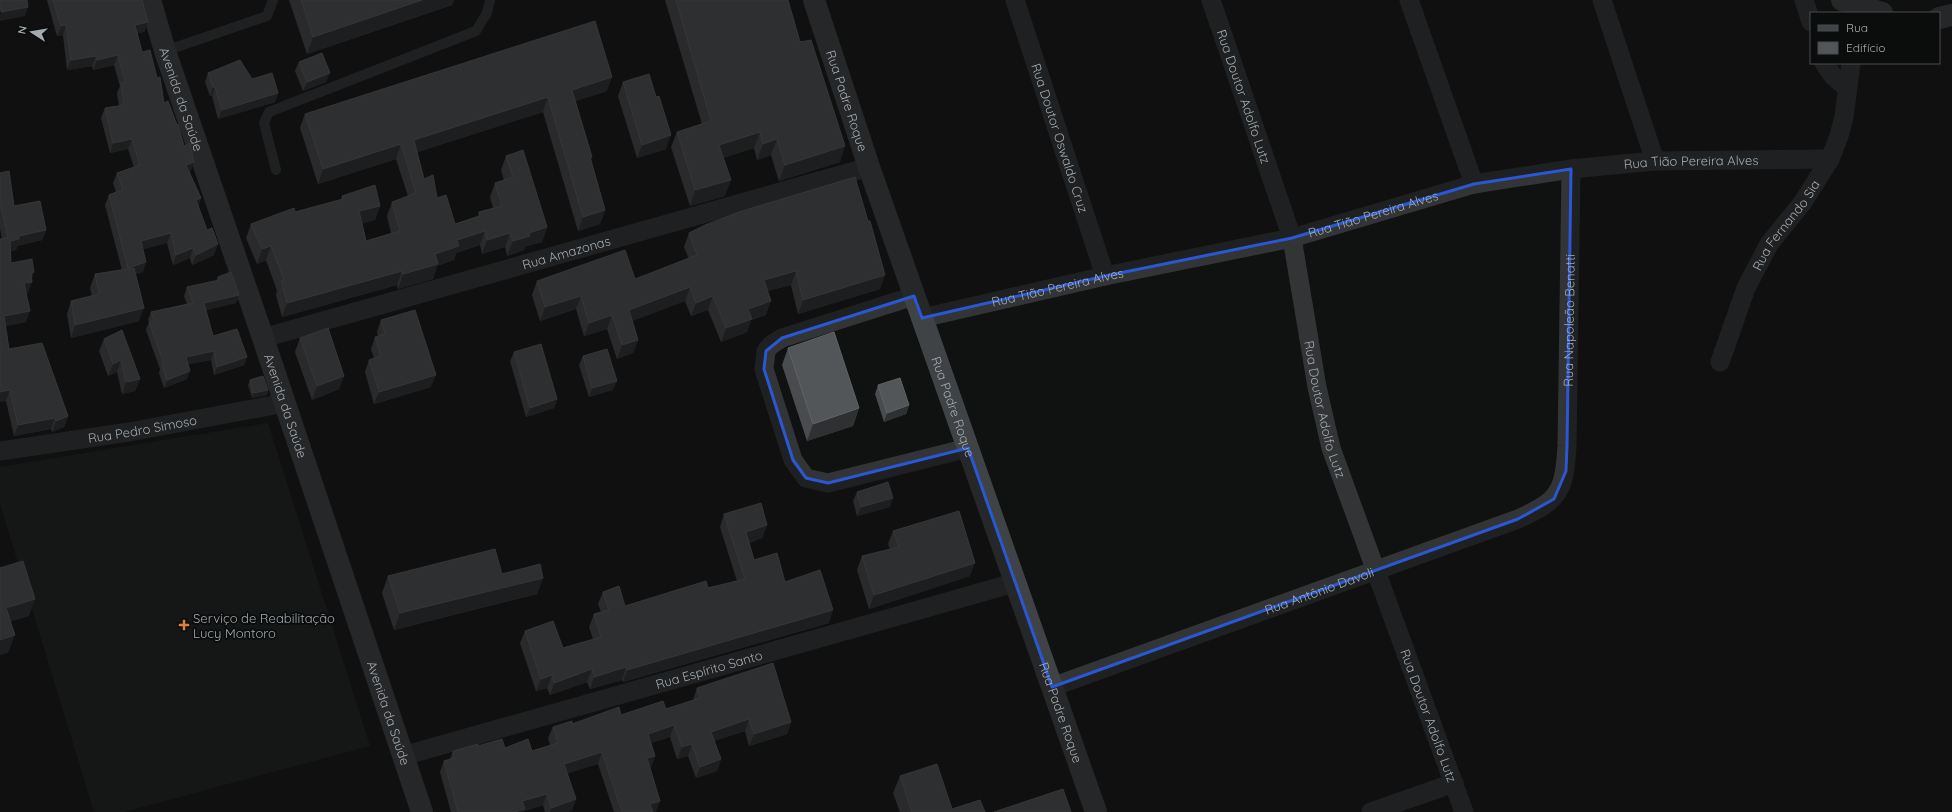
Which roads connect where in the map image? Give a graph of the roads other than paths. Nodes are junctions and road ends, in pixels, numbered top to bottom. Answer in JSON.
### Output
{"nodes":[{"id":1,"x":150,"y":0,"type":"edge"},
{"id":2,"x":273,"y":0,"type":"edge"},
{"id":3,"x":490,"y":0,"type":"edge"},
{"id":4,"x":814,"y":0,"type":"edge"},
{"id":5,"x":1015,"y":0,"type":"edge"},
{"id":6,"x":1211,"y":0,"type":"edge"},
{"id":7,"x":1409,"y":0,"type":"edge"},
{"id":8,"x":1602,"y":0,"type":"edge"},
{"id":9,"x":1804,"y":0,"type":"edge"},
{"id":10,"x":1842,"y":0,"type":"edge"},
{"id":11,"x":1878,"y":12,"type":"edge"},
{"id":12,"x":1952,"y":14,"type":"edge"},
{"id":13,"x":1940,"y":18,"type":"edge"},
{"id":14,"x":1810,"y":19,"type":"edge"},
{"id":15,"x":165,"y":51,"type":"junction"},
{"id":16,"x":1825,"y":64,"type":"edge"},
{"id":17,"x":1851,"y":64,"type":"edge"},
{"id":18,"x":1847,"y":88,"type":"junction"},
{"id":19,"x":1830,"y":159,"type":"junction"},
{"id":20,"x":1655,"y":161,"type":"junction"},
{"id":21,"x":869,"y":167,"type":"junction"},
{"id":22,"x":1571,"y":169,"type":"junction"},
{"id":23,"x":276,"y":170,"type":"dead end"},
{"id":24,"x":1474,"y":184,"type":"junction"},
{"id":25,"x":1292,"y":238,"type":"junction"},
{"id":26,"x":1105,"y":276,"type":"junction"},
{"id":27,"x":914,"y":296,"type":"junction"},
{"id":28,"x":922,"y":318,"type":"junction"},
{"id":29,"x":263,"y":338,"type":"junction"},
{"id":30,"x":1720,"y":362,"type":"dead end"},
{"id":31,"x":285,"y":403,"type":"junction"},
{"id":32,"x":968,"y":448,"type":"junction"},
{"id":33,"x":0,"y":451,"type":"edge"},
{"id":34,"x":1566,"y":471,"type":"joint"},
{"id":35,"x":1376,"y":570,"type":"junction"},
{"id":36,"x":1014,"y":583,"type":"junction"},
{"id":37,"x":1052,"y":687,"type":"junction"},
{"id":38,"x":403,"y":756,"type":"junction"},
{"id":39,"x":1454,"y":783,"type":"junction"},
{"id":40,"x":422,"y":812,"type":"edge"},
{"id":41,"x":1096,"y":812,"type":"edge"},
{"id":42,"x":1371,"y":812,"type":"edge"},
{"id":43,"x":1464,"y":812,"type":"edge"}],
"edges":[{"from":1,"to":15,"type":"street","name":"Avenida da Saúde"},
{"from":2,"to":15,"type":"lane"},
{"from":3,"to":23,"type":"lane"},
{"from":4,"to":21,"type":"street","name":"Rua Padre Roque"},
{"from":5,"to":26,"type":"street","name":"Rua Doutor Oswaldo Cruz"},
{"from":6,"to":25,"type":"street","name":"Rua Doutor Adolfo Lutz"},
{"from":7,"to":24,"type":"street"},
{"from":8,"to":20,"type":"street"},
{"from":9,"to":14,"type":"street"},
{"from":10,"to":11,"type":"street"},
{"from":12,"to":13,"type":"street"},
{"from":15,"to":29,"type":"street","name":"Avenida da Saúde"},
{"from":16,"to":18,"type":"street"},
{"from":17,"to":18,"type":"street","name":"Rua Fernando Sia"},
{"from":18,"to":19,"type":"street","name":"Rua Fernando Sia"},
{"from":19,"to":20,"type":"street","name":"Rua Tião Pereira Alves"},
{"from":19,"to":30,"type":"street","name":"Rua Fernando Sia"},
{"from":20,"to":22,"type":"street","name":"Rua Tião Pereira Alves"},
{"from":21,"to":27,"type":"street","name":"Rua Padre Roque"},
{"from":21,"to":29,"type":"street","name":"Rua Amazonas"},
{"from":22,"to":24,"type":"street","name":"Rua Tião Pereira Alves"},
{"from":22,"to":34,"type":"street","name":"Rua Napoleão Benatti"},
{"from":24,"to":25,"type":"street","name":"Rua Tião Pereira Alves"},
{"from":25,"to":26,"type":"street","name":"Rua Tião Pereira Alves"},
{"from":25,"to":35,"type":"street","name":"Rua Doutor Adolfo Lutz"},
{"from":26,"to":28,"type":"street","name":"Rua Tião Pereira Alves"},
{"from":27,"to":28,"type":"street","name":"Rua Padre Roque"},
{"from":27,"to":32,"type":"street"},
{"from":28,"to":32,"type":"street","name":"Rua Padre Roque"},
{"from":29,"to":31,"type":"street","name":"Avenida da Saúde"},
{"from":31,"to":33,"type":"street","name":"Rua Pedro Simoso"},
{"from":31,"to":38,"type":"street","name":"Avenida da Saúde"},
{"from":32,"to":36,"type":"street","name":"Rua Padre Roque"},
{"from":34,"to":35,"type":"street","name":"Rua Antônio Davoli"},
{"from":35,"to":37,"type":"street","name":"Rua Antônio Davoli"},
{"from":35,"to":39,"type":"street","name":"Rua Doutor Adolfo Lutz"},
{"from":36,"to":37,"type":"street","name":"Rua Padre Roque"},
{"from":36,"to":38,"type":"street","name":"Rua Espírito Santo"},
{"from":37,"to":41,"type":"street","name":"Rua Padre Roque"},
{"from":38,"to":40,"type":"street","name":"Avenida da Saúde"},
{"from":39,"to":42,"type":"street"},
{"from":39,"to":43,"type":"street","name":"Rua Doutor Adolfo Lutz"}]}
